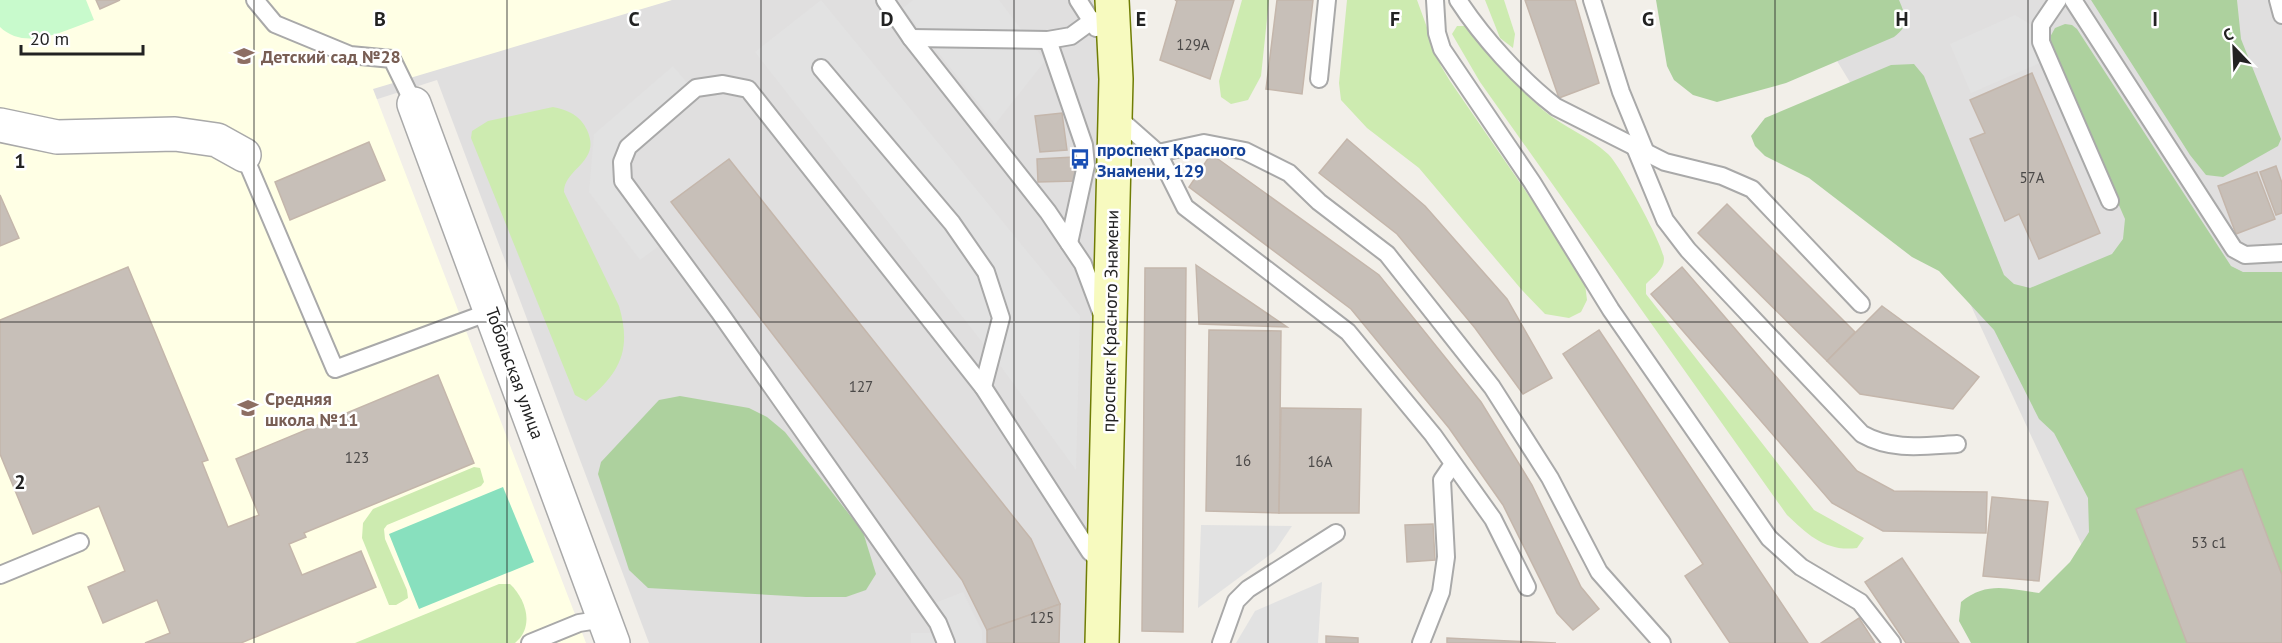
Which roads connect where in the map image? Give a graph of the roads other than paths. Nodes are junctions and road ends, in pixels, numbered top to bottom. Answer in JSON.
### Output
{"nodes":[{"id":1,"x":255,"y":0,"type":"edge"},
{"id":2,"x":1078,"y":0,"type":"edge"},
{"id":3,"x":1327,"y":0,"type":"edge"},
{"id":4,"x":1434,"y":0,"type":"edge"},
{"id":5,"x":1458,"y":0,"type":"edge"},
{"id":6,"x":1592,"y":0,"type":"edge"},
{"id":7,"x":2058,"y":0,"type":"edge"},
{"id":8,"x":2073,"y":0,"type":"edge"},
{"id":9,"x":2278,"y":0,"type":"edge"},
{"id":10,"x":890,"y":2,"type":"edge"},
{"id":11,"x":1102,"y":10,"type":"edge"},
{"id":12,"x":2282,"y":15,"type":"edge"},
{"id":13,"x":911,"y":38,"type":"junction"},
{"id":14,"x":1048,"y":40,"type":"junction"},
{"id":15,"x":821,"y":68,"type":"dead end"},
{"id":16,"x":1319,"y":79,"type":"dead end"},
{"id":17,"x":414,"y":104,"type":"joint"},
{"id":18,"x":1115,"y":115,"type":"junction"},
{"id":19,"x":0,"y":125,"type":"edge"},
{"id":20,"x":1640,"y":149,"type":"junction"},
{"id":21,"x":1158,"y":153,"type":"junction"},
{"id":22,"x":244,"y":155,"type":"joint"},
{"id":23,"x":2110,"y":201,"type":"dead end"},
{"id":24,"x":1069,"y":243,"type":"junction"},
{"id":25,"x":2282,"y":253,"type":"edge"},
{"id":26,"x":1860,"y":304,"type":"dead end"},
{"id":27,"x":492,"y":311,"type":"junction"},
{"id":28,"x":1109,"y":338,"type":"junction"},
{"id":29,"x":983,"y":387,"type":"junction"},
{"id":30,"x":1957,"y":444,"type":"dead end"},
{"id":31,"x":1453,"y":464,"type":"junction"},
{"id":32,"x":1336,"y":532,"type":"dead end"},
{"id":33,"x":80,"y":542,"type":"dead end"},
{"id":34,"x":1104,"y":566,"type":"junction"},
{"id":35,"x":0,"y":575,"type":"edge"},
{"id":36,"x":1527,"y":587,"type":"dead end"},
{"id":37,"x":608,"y":631,"type":"edge"},
{"id":38,"x":530,"y":643,"type":"edge"},
{"id":39,"x":945,"y":643,"type":"edge"},
{"id":40,"x":1102,"y":643,"type":"edge"},
{"id":41,"x":1221,"y":643,"type":"edge"},
{"id":42,"x":1421,"y":643,"type":"edge"},
{"id":43,"x":1662,"y":643,"type":"edge"},
{"id":44,"x":1892,"y":643,"type":"edge"}],
"edges":[{"from":1,"to":17,"type":"lane"},
{"from":2,"to":11,"type":"lane"},
{"from":3,"to":16,"type":"lane"},
{"from":4,"to":44,"type":"lane"},
{"from":5,"to":20,"type":"lane"},
{"from":6,"to":20,"type":"lane"},
{"from":7,"to":23,"type":"lane"},
{"from":8,"to":25,"type":"lane"},
{"from":9,"to":12,"type":"lane"},
{"from":10,"to":13,"type":"lane"},
{"from":11,"to":14,"type":"lane"},
{"from":11,"to":18,"type":"main road","name":"проспект Красного Знамени"},
{"from":13,"to":14,"type":"lane"},
{"from":13,"to":24,"type":"lane"},
{"from":14,"to":24,"type":"lane"},
{"from":15,"to":29,"type":"lane"},
{"from":17,"to":27,"type":"street","name":"Тобольская улица"},
{"from":18,"to":21,"type":"lane"},
{"from":18,"to":28,"type":"main road","name":"проспект Красного Знамени"},
{"from":19,"to":22,"type":"street"},
{"from":20,"to":26,"type":"lane"},
{"from":20,"to":30,"type":"lane"},
{"from":21,"to":31,"type":"lane"},
{"from":21,"to":43,"type":"lane"},
{"from":22,"to":27,"type":"lane"},
{"from":24,"to":28,"type":"lane"},
{"from":27,"to":37,"type":"street","name":"Тобольская улица"},
{"from":28,"to":34,"type":"main road","name":"проспект Красного Знамени"},
{"from":29,"to":34,"type":"lane"},
{"from":29,"to":39,"type":"lane"},
{"from":31,"to":36,"type":"lane"},
{"from":31,"to":42,"type":"lane"},
{"from":32,"to":41,"type":"lane"},
{"from":33,"to":35,"type":"lane"},
{"from":34,"to":40,"type":"main road","name":"проспект Красного Знамени"},
{"from":37,"to":38,"type":"lane"}]}
